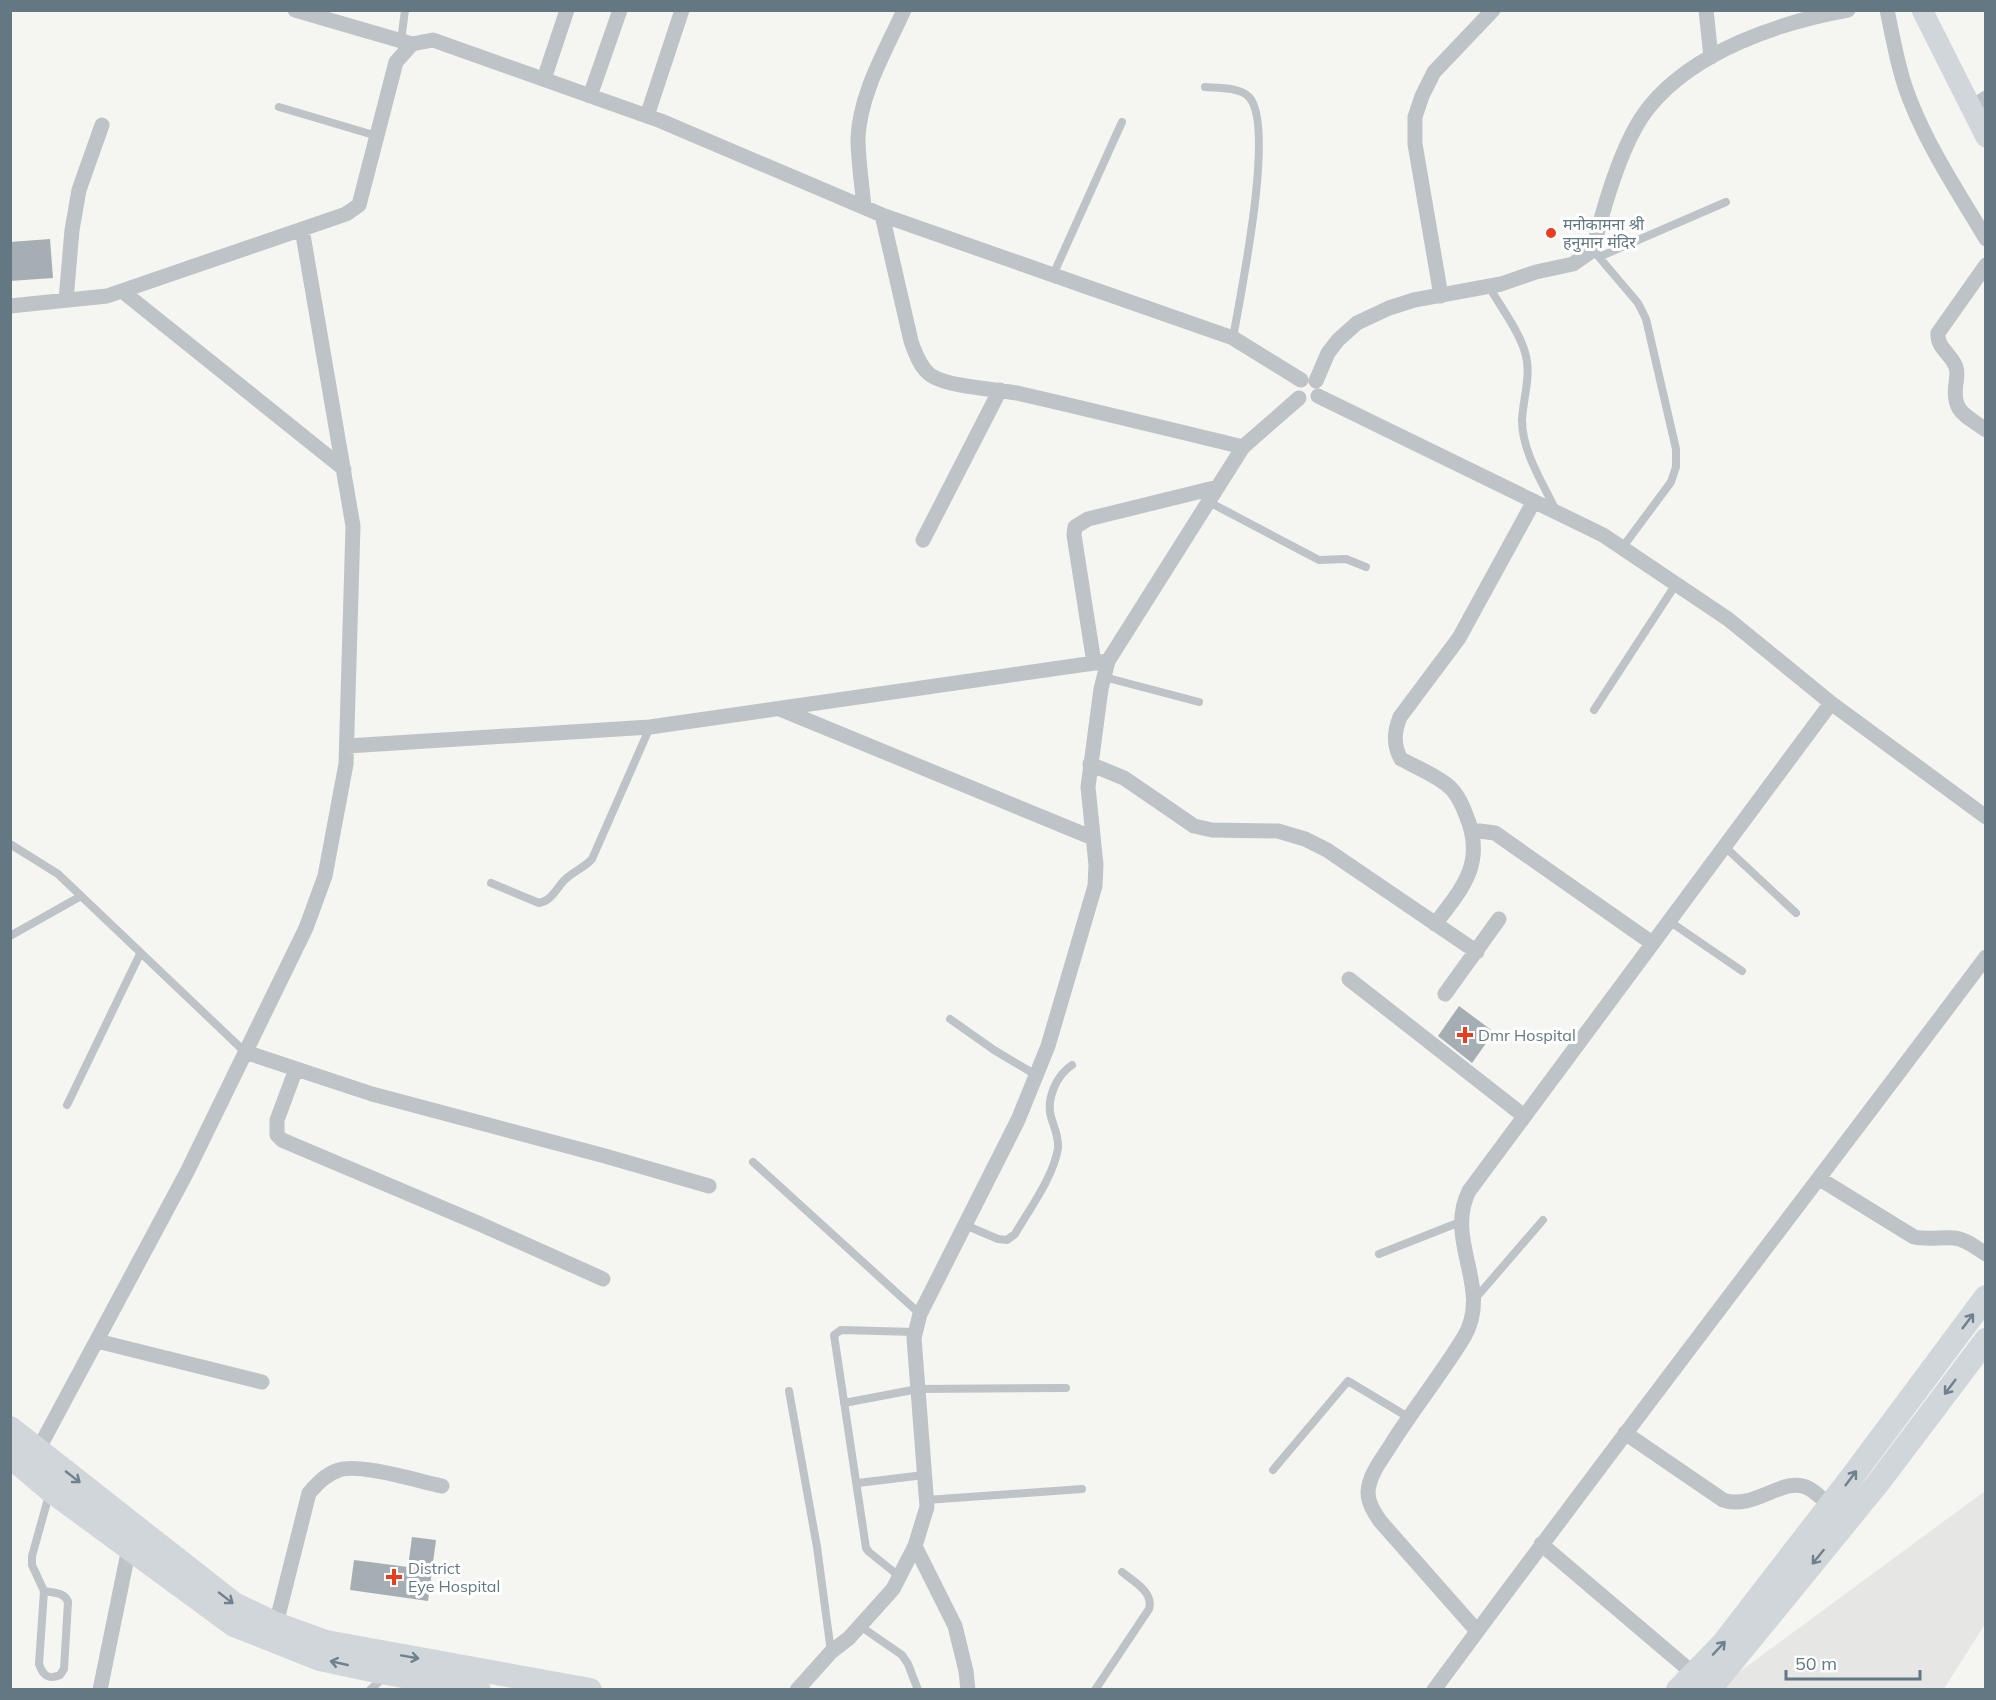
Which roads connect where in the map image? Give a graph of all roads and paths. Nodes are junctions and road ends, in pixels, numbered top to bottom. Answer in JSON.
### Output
{"nodes":[{"id":1,"x":295,"y":10,"type":"edge"},
{"id":2,"x":405,"y":10,"type":"edge"},
{"id":3,"x":567,"y":10,"type":"edge"},
{"id":4,"x":620,"y":10,"type":"edge"},
{"id":5,"x":682,"y":10,"type":"edge"},
{"id":6,"x":904,"y":10,"type":"edge"},
{"id":7,"x":1493,"y":10,"type":"edge"},
{"id":8,"x":1706,"y":10,"type":"edge"},
{"id":9,"x":1848,"y":10,"type":"edge"},
{"id":10,"x":1887,"y":10,"type":"edge"},
{"id":11,"x":1922,"y":10,"type":"edge"},
{"id":12,"x":406,"y":42,"type":"junction"},
{"id":13,"x":1711,"y":57,"type":"junction"},
{"id":14,"x":544,"y":79,"type":"junction"},
{"id":15,"x":1205,"y":87,"type":"dead end"},
{"id":16,"x":590,"y":96,"type":"junction"},
{"id":17,"x":1978,"y":103,"type":"edge"},
{"id":18,"x":279,"y":106,"type":"dead end"},
{"id":19,"x":647,"y":116,"type":"junction"},
{"id":20,"x":1122,"y":122,"type":"dead end"},
{"id":21,"x":102,"y":125,"type":"dead end"},
{"id":22,"x":377,"y":136,"type":"junction"},
{"id":23,"x":1986,"y":137,"type":"edge"},
{"id":24,"x":1726,"y":202,"type":"dead end"},
{"id":25,"x":864,"y":207,"type":"junction"},
{"id":26,"x":882,"y":215,"type":"junction"},
{"id":27,"x":302,"y":229,"type":"junction"},
{"id":28,"x":1986,"y":239,"type":"edge"},
{"id":29,"x":1596,"y":254,"type":"junction"},
{"id":30,"x":1986,"y":265,"type":"edge"},
{"id":31,"x":1053,"y":275,"type":"junction"},
{"id":32,"x":1489,"y":287,"type":"junction"},
{"id":33,"x":122,"y":291,"type":"junction"},
{"id":34,"x":1441,"y":296,"type":"junction"},
{"id":35,"x":66,"y":300,"type":"junction"},
{"id":36,"x":10,"y":306,"type":"edge"},
{"id":37,"x":1233,"y":338,"type":"junction"},
{"id":38,"x":1312,"y":386,"type":"junction"},
{"id":39,"x":1000,"y":390,"type":"junction"},
{"id":40,"x":1986,"y":430,"type":"edge"},
{"id":41,"x":1243,"y":447,"type":"junction"},
{"id":42,"x":344,"y":469,"type":"junction"},
{"id":43,"x":1218,"y":487,"type":"junction"},
{"id":44,"x":1534,"y":501,"type":"junction"},
{"id":45,"x":1209,"y":502,"type":"junction"},
{"id":46,"x":1556,"y":512,"type":"junction"},
{"id":47,"x":923,"y":540,"type":"dead end"},
{"id":48,"x":1622,"y":548,"type":"junction"},
{"id":49,"x":1366,"y":567,"type":"dead end"},
{"id":50,"x":1676,"y":584,"type":"junction"},
{"id":51,"x":1101,"y":662,"type":"junction"},
{"id":52,"x":1104,"y":677,"type":"junction"},
{"id":53,"x":1199,"y":702,"type":"dead end"},
{"id":54,"x":1831,"y":703,"type":"junction"},
{"id":55,"x":779,"y":709,"type":"junction"},
{"id":56,"x":1594,"y":710,"type":"dead end"},
{"id":57,"x":651,"y":727,"type":"junction"},
{"id":58,"x":347,"y":747,"type":"junction"},
{"id":59,"x":1090,"y":764,"type":"junction"},
{"id":60,"x":1986,"y":817,"type":"edge"},
{"id":61,"x":1472,"y":830,"type":"junction"},
{"id":62,"x":1093,"y":838,"type":"junction"},
{"id":63,"x":10,"y":844,"type":"edge"},
{"id":64,"x":1724,"y":846,"type":"junction"},
{"id":65,"x":491,"y":883,"type":"dead end"},
{"id":66,"x":81,"y":896,"type":"junction"},
{"id":67,"x":1796,"y":913,"type":"dead end"},
{"id":68,"x":1499,"y":919,"type":"dead end"},
{"id":69,"x":1668,"y":921,"type":"junction"},
{"id":70,"x":1435,"y":924,"type":"junction"},
{"id":71,"x":10,"y":936,"type":"edge"},
{"id":72,"x":1652,"y":943,"type":"junction"},
{"id":73,"x":1477,"y":952,"type":"junction"},
{"id":74,"x":140,"y":954,"type":"junction"},
{"id":75,"x":1986,"y":957,"type":"edge"},
{"id":76,"x":1742,"y":971,"type":"dead end"},
{"id":77,"x":1349,"y":979,"type":"dead end"},
{"id":78,"x":1445,"y":994,"type":"dead end"},
{"id":79,"x":950,"y":1019,"type":"dead end"},
{"id":80,"x":245,"y":1052,"type":"junction"},
{"id":81,"x":1072,"y":1065,"type":"dead end"},
{"id":82,"x":296,"y":1069,"type":"junction"},
{"id":83,"x":1036,"y":1075,"type":"junction"},
{"id":84,"x":67,"y":1105,"type":"dead end"},
{"id":85,"x":1524,"y":1116,"type":"junction"},
{"id":86,"x":753,"y":1161,"type":"dead end"},
{"id":87,"x":1820,"y":1179,"type":"junction"},
{"id":88,"x":709,"y":1186,"type":"dead end"},
{"id":89,"x":1543,"y":1220,"type":"dead end"},
{"id":90,"x":1460,"y":1222,"type":"junction"},
{"id":91,"x":965,"y":1225,"type":"junction"},
{"id":92,"x":1379,"y":1254,"type":"dead end"},
{"id":93,"x":1986,"y":1254,"type":"edge"},
{"id":94,"x":603,"y":1279,"type":"dead end"},
{"id":95,"x":1986,"y":1297,"type":"edge"},
{"id":96,"x":1474,"y":1300,"type":"junction"},
{"id":97,"x":920,"y":1314,"type":"junction"},
{"id":98,"x":915,"y":1332,"type":"junction"},
{"id":99,"x":1986,"y":1340,"type":"edge"},
{"id":100,"x":97,"y":1341,"type":"junction"},
{"id":101,"x":262,"y":1382,"type":"dead end"},
{"id":102,"x":1066,"y":1388,"type":"dead end"},
{"id":103,"x":918,"y":1389,"type":"junction"},
{"id":104,"x":789,"y":1391,"type":"dead end"},
{"id":105,"x":844,"y":1403,"type":"junction"},
{"id":106,"x":1408,"y":1417,"type":"junction"},
{"id":107,"x":10,"y":1428,"type":"edge"},
{"id":108,"x":1625,"y":1433,"type":"junction"},
{"id":109,"x":38,"y":1450,"type":"junction"},
{"id":110,"x":10,"y":1456,"type":"edge"},
{"id":111,"x":1273,"y":1470,"type":"dead end"},
{"id":112,"x":924,"y":1475,"type":"junction"},
{"id":113,"x":858,"y":1483,"type":"junction"},
{"id":114,"x":442,"y":1486,"type":"dead end"},
{"id":115,"x":1082,"y":1489,"type":"dead end"},
{"id":116,"x":50,"y":1491,"type":"junction"},
{"id":117,"x":926,"y":1500,"type":"junction"},
{"id":118,"x":1830,"y":1505,"type":"junction"},
{"id":119,"x":1541,"y":1544,"type":"junction"},
{"id":120,"x":915,"y":1546,"type":"junction"},
{"id":121,"x":129,"y":1548,"type":"junction"},
{"id":122,"x":1122,"y":1572,"type":"dead end"},
{"id":123,"x":899,"y":1576,"type":"junction"},
{"id":124,"x":44,"y":1591,"type":"junction"},
{"id":125,"x":276,"y":1624,"type":"junction"},
{"id":126,"x":860,"y":1626,"type":"junction"},
{"id":127,"x":1477,"y":1631,"type":"junction"},
{"id":128,"x":831,"y":1652,"type":"junction"},
{"id":129,"x":379,"y":1682,"type":"edge"},
{"id":130,"x":1693,"y":1684,"type":"edge"},
{"id":131,"x":100,"y":1689,"type":"edge"},
{"id":132,"x":479,"y":1689,"type":"edge"},
{"id":133,"x":589,"y":1689,"type":"edge"},
{"id":134,"x":797,"y":1689,"type":"edge"},
{"id":135,"x":918,"y":1689,"type":"edge"},
{"id":136,"x":968,"y":1689,"type":"edge"},
{"id":137,"x":1095,"y":1689,"type":"edge"},
{"id":138,"x":1434,"y":1689,"type":"edge"}],
"edges":[{"from":1,"to":12,"type":"street"},
{"from":2,"to":12,"type":"lane"},
{"from":3,"to":14,"type":"street"},
{"from":4,"to":16,"type":"street"},
{"from":5,"to":19,"type":"street"},
{"from":6,"to":25,"type":"street"},
{"from":7,"to":34,"type":"street"},
{"from":8,"to":13,"type":"street"},
{"from":9,"to":13,"type":"street"},
{"from":10,"to":28,"type":"street"},
{"from":11,"to":17,"type":"main road"},
{"from":12,"to":14,"type":"street"},
{"from":12,"to":22,"type":"street"},
{"from":13,"to":29,"type":"street"},
{"from":14,"to":16,"type":"street"},
{"from":15,"to":37,"type":"lane"},
{"from":16,"to":19,"type":"street"},
{"from":17,"to":23,"type":"main road"},
{"from":18,"to":22,"type":"lane"},
{"from":19,"to":25,"type":"street"},
{"from":20,"to":31,"type":"lane"},
{"from":21,"to":35,"type":"street"},
{"from":22,"to":27,"type":"street"},
{"from":24,"to":29,"type":"lane"},
{"from":25,"to":26,"type":"street"},
{"from":26,"to":31,"type":"street"},
{"from":26,"to":39,"type":"street"},
{"from":27,"to":33,"type":"street"},
{"from":27,"to":42,"type":"street"},
{"from":29,"to":32,"type":"street"},
{"from":29,"to":48,"type":"lane"},
{"from":30,"to":40,"type":"street"},
{"from":31,"to":37,"type":"street"},
{"from":32,"to":34,"type":"street"},
{"from":32,"to":46,"type":"lane"},
{"from":33,"to":35,"type":"street"},
{"from":33,"to":42,"type":"street"},
{"from":34,"to":38,"type":"street"},
{"from":35,"to":36,"type":"street"},
{"from":37,"to":38,"type":"street"},
{"from":38,"to":41,"type":"street"},
{"from":38,"to":44,"type":"street"},
{"from":39,"to":41,"type":"street"},
{"from":39,"to":47,"type":"street"},
{"from":41,"to":43,"type":"street"},
{"from":42,"to":58,"type":"street"},
{"from":43,"to":45,"type":"street"},
{"from":43,"to":51,"type":"street"},
{"from":44,"to":46,"type":"street"},
{"from":44,"to":61,"type":"street"},
{"from":45,"to":49,"type":"lane"},
{"from":45,"to":51,"type":"street"},
{"from":46,"to":48,"type":"street"},
{"from":48,"to":50,"type":"street"},
{"from":50,"to":54,"type":"street"},
{"from":50,"to":56,"type":"lane"},
{"from":51,"to":52,"type":"street"},
{"from":51,"to":55,"type":"street"},
{"from":52,"to":53,"type":"lane"},
{"from":52,"to":59,"type":"street"},
{"from":54,"to":60,"type":"street"},
{"from":54,"to":64,"type":"street"},
{"from":55,"to":57,"type":"street"},
{"from":55,"to":62,"type":"street"},
{"from":57,"to":58,"type":"street"},
{"from":57,"to":65,"type":"lane"},
{"from":58,"to":80,"type":"street"},
{"from":59,"to":62,"type":"street"},
{"from":59,"to":70,"type":"street"},
{"from":61,"to":70,"type":"street"},
{"from":61,"to":72,"type":"street"},
{"from":62,"to":83,"type":"street"},
{"from":63,"to":66,"type":"lane"},
{"from":64,"to":67,"type":"lane"},
{"from":64,"to":69,"type":"street"},
{"from":66,"to":71,"type":"lane"},
{"from":66,"to":74,"type":"lane"},
{"from":68,"to":73,"type":"street"},
{"from":69,"to":72,"type":"street"},
{"from":69,"to":76,"type":"lane"},
{"from":70,"to":73,"type":"street"},
{"from":72,"to":85,"type":"street"},
{"from":73,"to":78,"type":"street"},
{"from":74,"to":80,"type":"lane"},
{"from":74,"to":84,"type":"lane"},
{"from":75,"to":87,"type":"street"},
{"from":77,"to":85,"type":"street"},
{"from":79,"to":83,"type":"lane"},
{"from":80,"to":82,"type":"street"},
{"from":80,"to":100,"type":"street"},
{"from":81,"to":91,"type":"lane"},
{"from":82,"to":88,"type":"street"},
{"from":82,"to":94,"type":"street"},
{"from":83,"to":91,"type":"street"},
{"from":85,"to":90,"type":"street"},
{"from":86,"to":97,"type":"lane"},
{"from":87,"to":93,"type":"street"},
{"from":87,"to":108,"type":"street"},
{"from":89,"to":96,"type":"lane"},
{"from":90,"to":92,"type":"lane"},
{"from":90,"to":96,"type":"street"},
{"from":91,"to":97,"type":"street"},
{"from":118,"to":95,"type":"main road","one_way":true},
{"from":96,"to":106,"type":"street"},
{"from":97,"to":98,"type":"street"},
{"from":98,"to":103,"type":"street"},
{"from":98,"to":105,"type":"lane"},
{"from":99,"to":130,"type":"main road","one_way":true},
{"from":100,"to":101,"type":"street"},
{"from":100,"to":109,"type":"street"},
{"from":102,"to":103,"type":"lane"},
{"from":103,"to":105,"type":"lane"},
{"from":103,"to":112,"type":"street"},
{"from":104,"to":128,"type":"lane"},
{"from":105,"to":113,"type":"lane"},
{"from":106,"to":111,"type":"lane"},
{"from":106,"to":127,"type":"street"},
{"from":107,"to":109,"type":"main road"},
{"from":108,"to":118,"type":"street"},
{"from":108,"to":119,"type":"street"},
{"from":109,"to":125,"type":"main road","one_way":true},
{"from":110,"to":116,"type":"main road"},
{"from":112,"to":113,"type":"lane"},
{"from":112,"to":117,"type":"street"},
{"from":113,"to":123,"type":"lane"},
{"from":114,"to":125,"type":"street"},
{"from":115,"to":117,"type":"lane"},
{"from":116,"to":121,"type":"main road"},
{"from":116,"to":124,"type":"lane"},
{"from":117,"to":120,"type":"street"},
{"from":130,"to":118,"type":"main road","one_way":true},
{"from":119,"to":127,"type":"street"},
{"from":119,"to":130,"type":"street"},
{"from":120,"to":123,"type":"street"},
{"from":120,"to":136,"type":"street"},
{"from":129,"to":121,"type":"main road","one_way":true},
{"from":121,"to":131,"type":"street"},
{"from":122,"to":137,"type":"lane"},
{"from":123,"to":126,"type":"street"},
{"from":124,"to":124,"type":"lane"},
{"from":125,"to":133,"type":"main road","one_way":true},
{"from":126,"to":128,"type":"street"},
{"from":126,"to":135,"type":"lane"},
{"from":127,"to":138,"type":"street"},
{"from":128,"to":134,"type":"street"},
{"from":129,"to":132,"type":"main road"}]}
